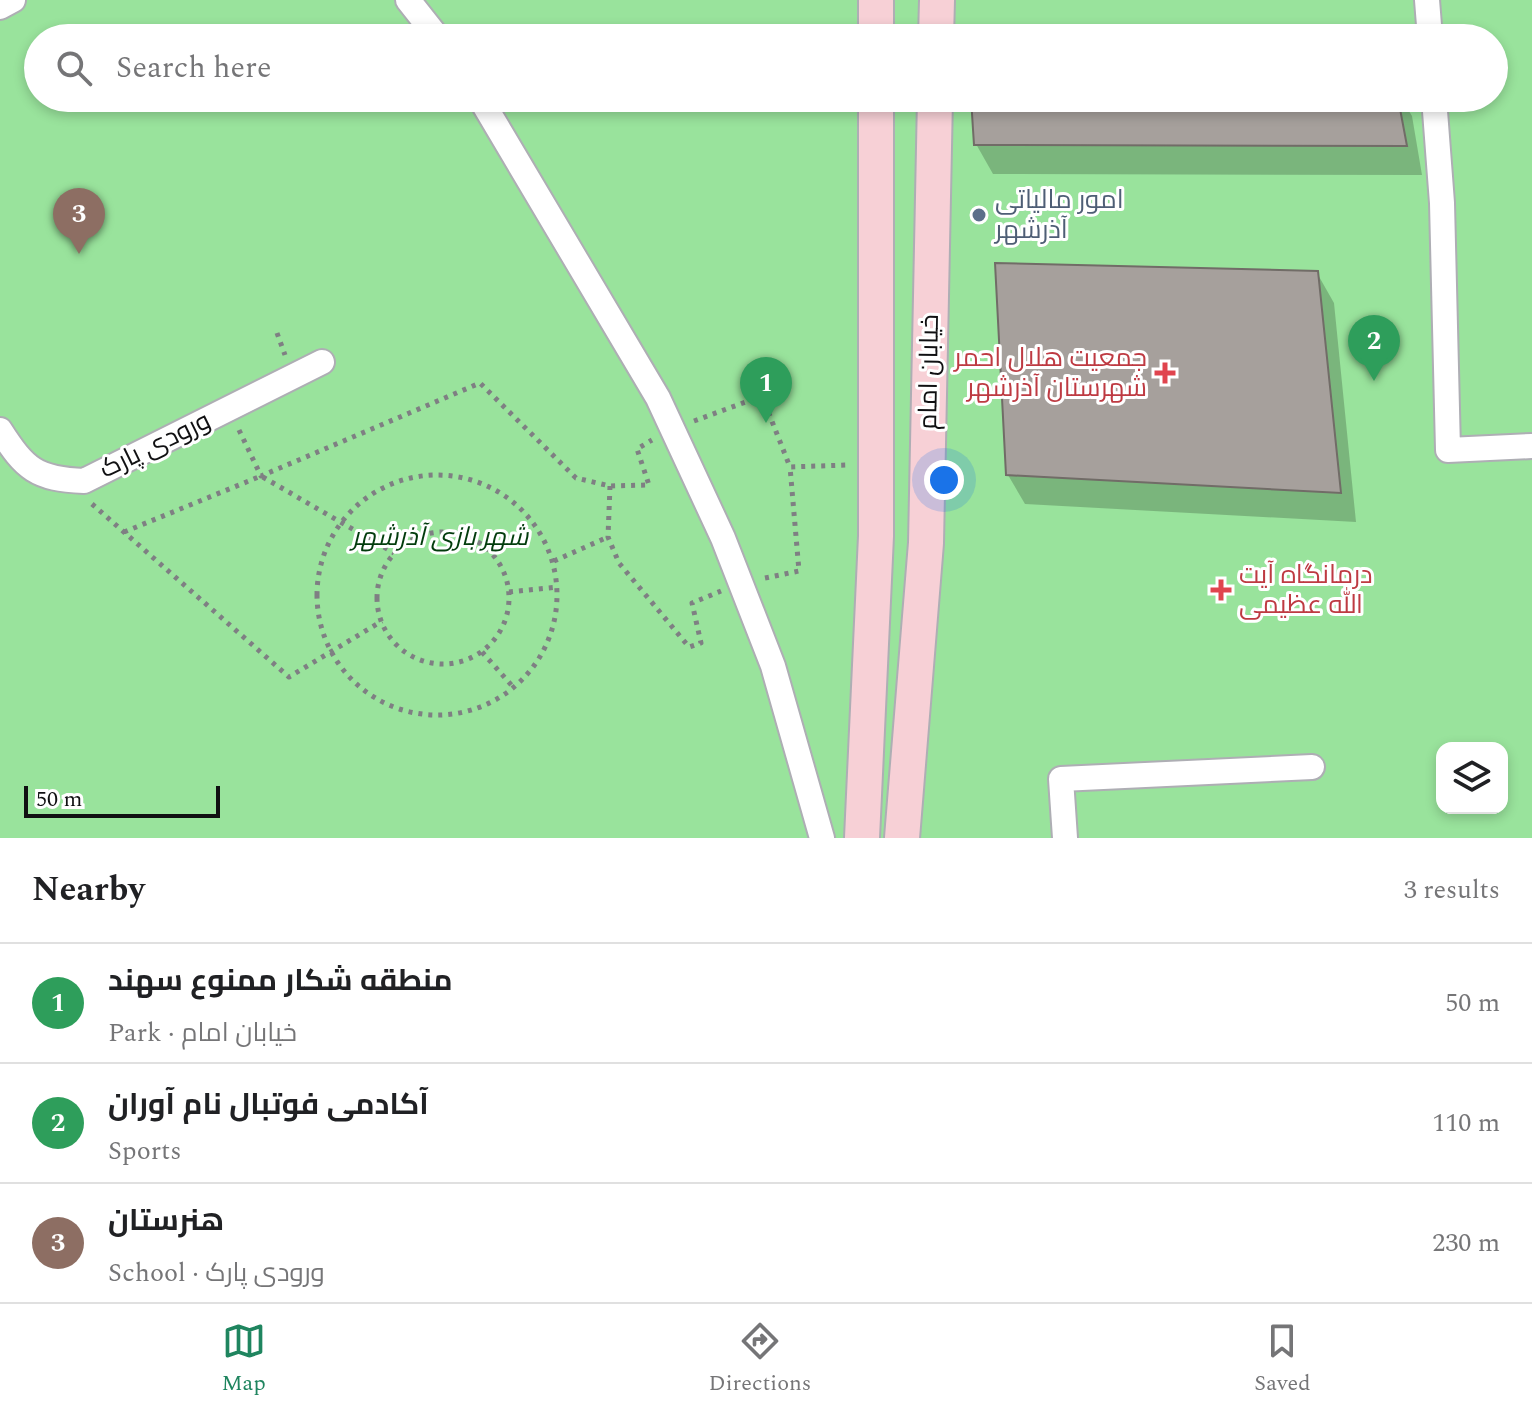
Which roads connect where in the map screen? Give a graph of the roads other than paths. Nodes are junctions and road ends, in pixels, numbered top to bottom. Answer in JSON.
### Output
{"nodes":[{"id":1,"x":13,"y":0,"type":"edge"},
{"id":2,"x":408,"y":0,"type":"edge"},
{"id":3,"x":876,"y":0,"type":"edge"},
{"id":4,"x":937,"y":0,"type":"edge"},
{"id":5,"x":1427,"y":0,"type":"edge"},
{"id":6,"x":0,"y":7,"type":"edge"},
{"id":7,"x":427,"y":24,"type":"edge"},
{"id":8,"x":876,"y":24,"type":"edge"},
{"id":9,"x":936,"y":24,"type":"edge"},
{"id":10,"x":1429,"y":24,"type":"edge"},
{"id":11,"x":488,"y":112,"type":"edge"},
{"id":12,"x":876,"y":112,"type":"edge"},
{"id":13,"x":935,"y":112,"type":"edge"},
{"id":14,"x":1435,"y":112,"type":"edge"},
{"id":15,"x":322,"y":362,"type":"dead end"},
{"id":16,"x":0,"y":430,"type":"edge"},
{"id":17,"x":1532,"y":446,"type":"edge"},
{"id":18,"x":1312,"y":767,"type":"dead end"},
{"id":19,"x":862,"y":835,"type":"edge"},
{"id":20,"x":824,"y":836,"type":"edge"},
{"id":21,"x":902,"y":838,"type":"edge"},
{"id":22,"x":1065,"y":838,"type":"edge"}],
"edges":[{"from":1,"to":6,"type":"street"},
{"from":2,"to":7,"type":"street"},
{"from":3,"to":8,"type":"main road"},
{"from":4,"to":9,"type":"main road"},
{"from":5,"to":10,"type":"street"},
{"from":11,"to":20,"type":"street"},
{"from":12,"to":19,"type":"main road","name":"خیابان امام"},
{"from":13,"to":21,"type":"main road","name":"خیابان امام"},
{"from":14,"to":17,"type":"street"},
{"from":15,"to":16,"type":"street","name":"ورودی پارک"},
{"from":18,"to":22,"type":"street"}]}
